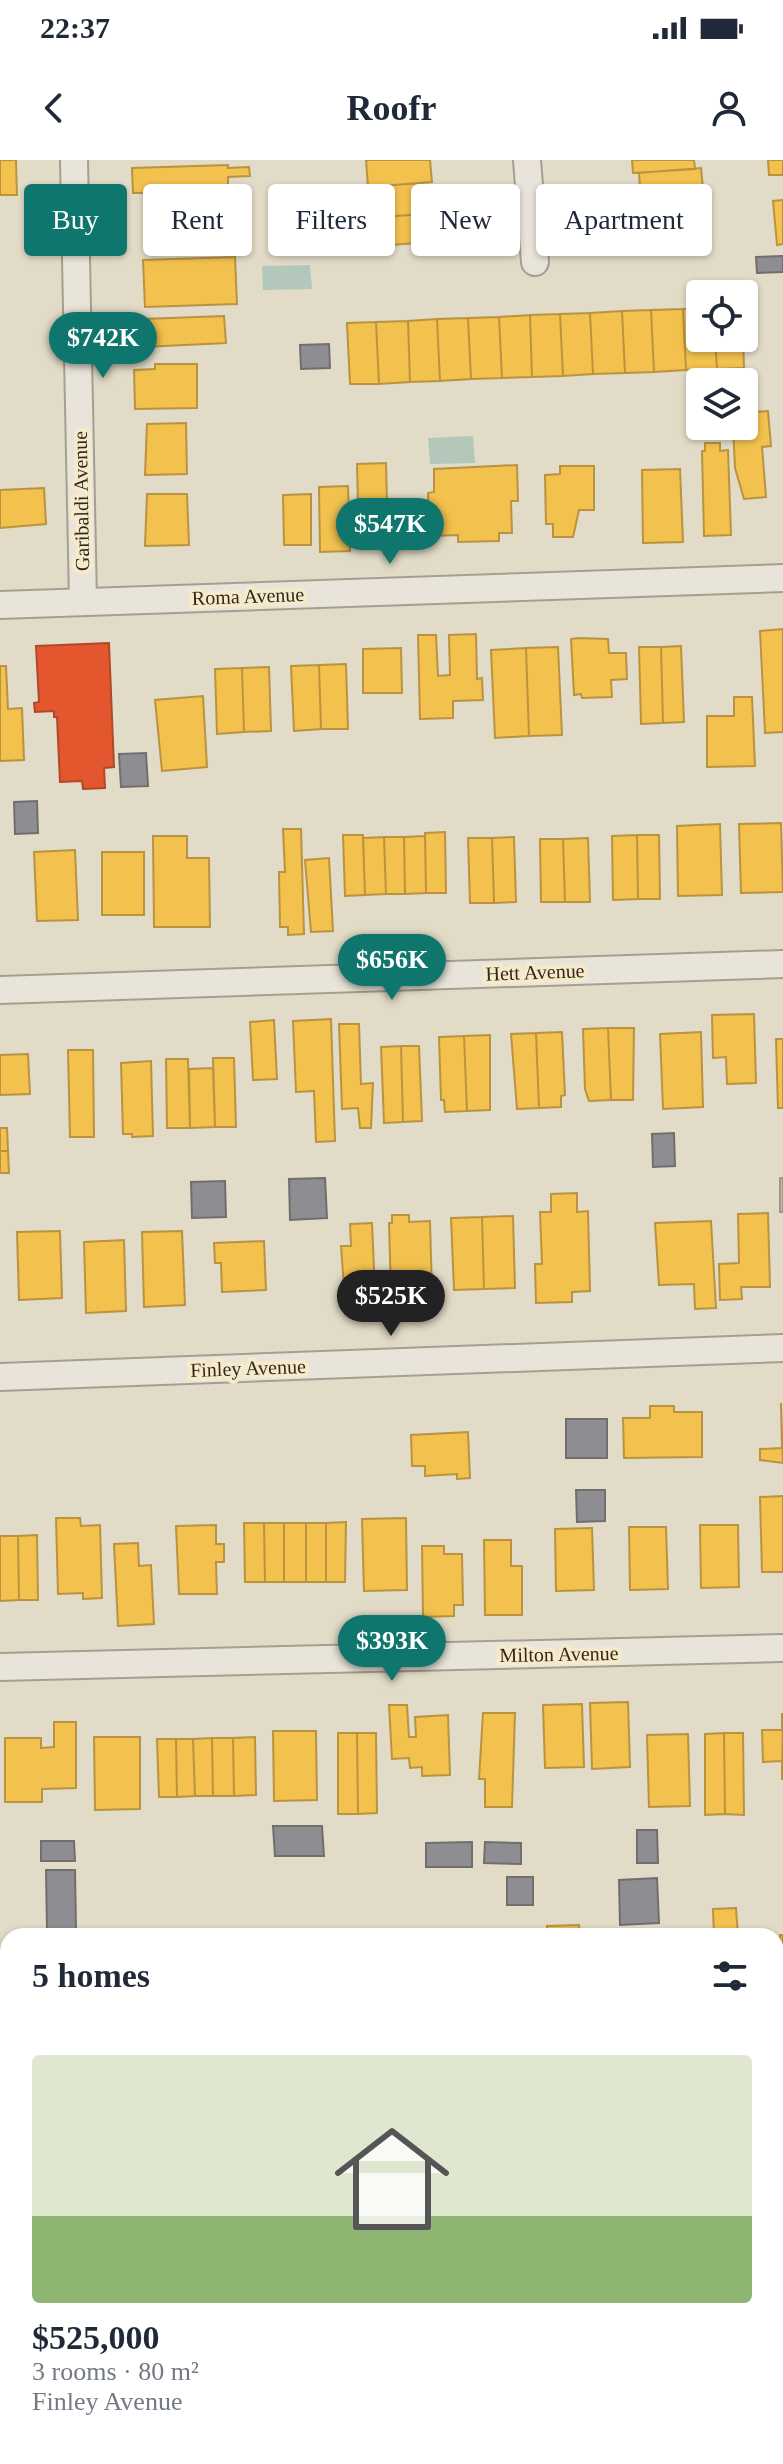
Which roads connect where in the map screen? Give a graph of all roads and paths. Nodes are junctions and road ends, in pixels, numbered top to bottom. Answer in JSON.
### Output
{"nodes":[{"id":1,"x":74,"y":160,"type":"edge"},
{"id":2,"x":527,"y":160,"type":"edge"},
{"id":3,"x":535,"y":262,"type":"dead end"},
{"id":4,"x":783,"y":578,"type":"edge"},
{"id":5,"x":83,"y":601,"type":"junction"},
{"id":6,"x":0,"y":605,"type":"edge"},
{"id":7,"x":783,"y":964,"type":"edge"},
{"id":8,"x":0,"y":990,"type":"edge"},
{"id":9,"x":783,"y":1348,"type":"edge"},
{"id":10,"x":0,"y":1377,"type":"edge"},
{"id":11,"x":783,"y":1648,"type":"edge"},
{"id":12,"x":0,"y":1667,"type":"edge"}],
"edges":[{"from":1,"to":5,"type":"street","name":"Garibaldi Avenue"},
{"from":2,"to":3,"type":"street"},
{"from":4,"to":5,"type":"street","name":"Roma Avenue"},
{"from":5,"to":6,"type":"street","name":"Roma Avenue"},
{"from":7,"to":8,"type":"street","name":"Hett Avenue"},
{"from":9,"to":10,"type":"street","name":"Finley Avenue"},
{"from":11,"to":12,"type":"street","name":"Milton Avenue"}]}
